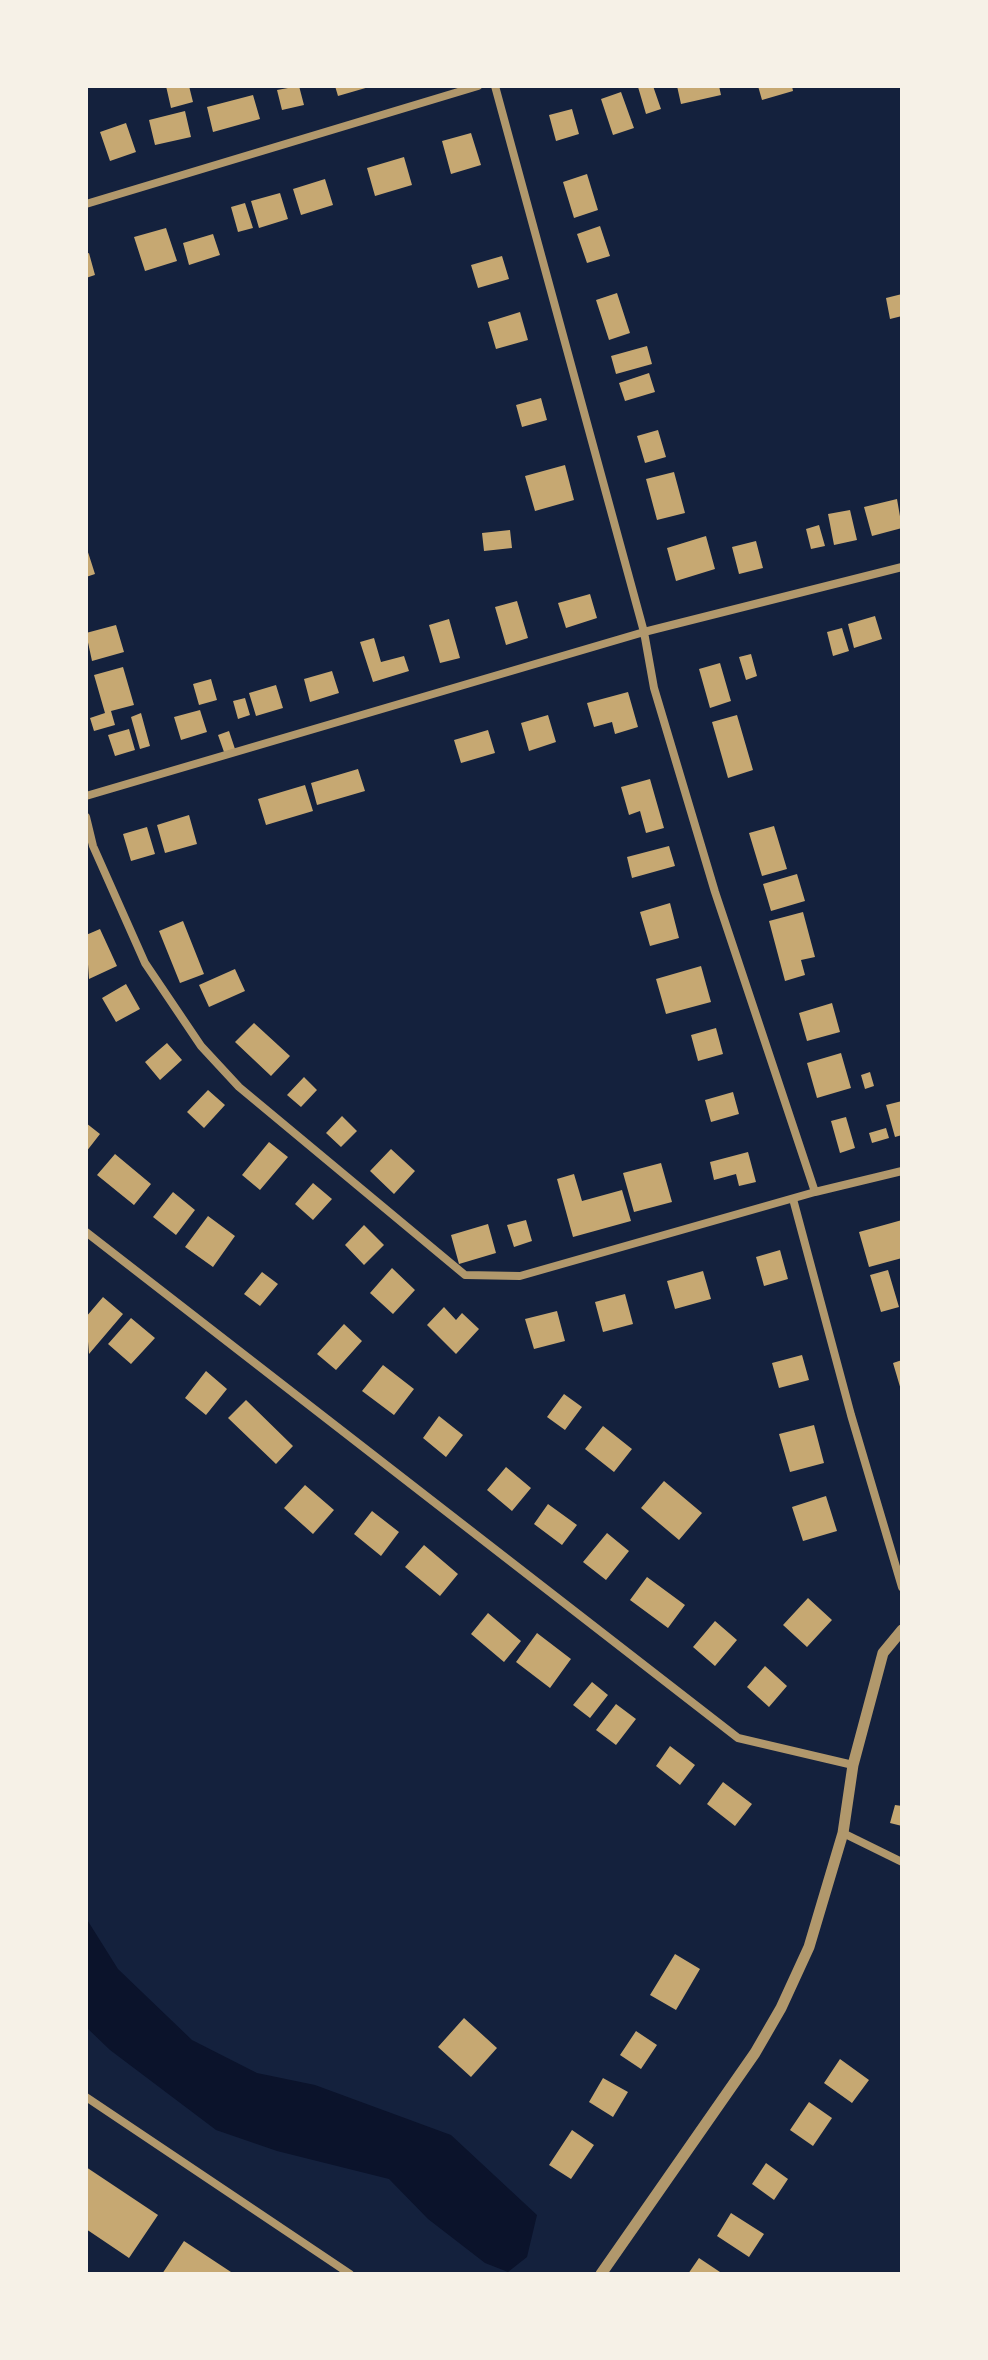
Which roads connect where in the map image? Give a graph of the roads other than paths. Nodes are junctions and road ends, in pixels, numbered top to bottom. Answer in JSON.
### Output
{"nodes":[{"id":1,"x":478,"y":86,"type":"edge"},
{"id":2,"x":495,"y":86,"type":"edge"},
{"id":3,"x":86,"y":204,"type":"edge"},
{"id":4,"x":902,"y":567,"type":"edge"},
{"id":5,"x":644,"y":632,"type":"junction"},
{"id":6,"x":86,"y":796,"type":"edge"},
{"id":7,"x":86,"y":817,"type":"edge"},
{"id":8,"x":902,"y":1171,"type":"edge"},
{"id":9,"x":815,"y":1192,"type":"junction"},
{"id":10,"x":793,"y":1199,"type":"junction"},
{"id":11,"x":86,"y":1232,"type":"edge"},
{"id":12,"x":902,"y":1587,"type":"edge"},
{"id":13,"x":902,"y":1630,"type":"edge"},
{"id":14,"x":853,"y":1765,"type":"junction"},
{"id":15,"x":843,"y":1833,"type":"junction"},
{"id":16,"x":902,"y":1862,"type":"edge"},
{"id":17,"x":86,"y":2097,"type":"edge"},
{"id":18,"x":350,"y":2274,"type":"edge"},
{"id":19,"x":601,"y":2274,"type":"edge"}],
"edges":[{"from":1,"to":3,"type":"street"},
{"from":2,"to":5,"type":"street"},
{"from":4,"to":5,"type":"street"},
{"from":5,"to":6,"type":"street"},
{"from":5,"to":9,"type":"street"},
{"from":7,"to":10,"type":"street"},
{"from":8,"to":9,"type":"street"},
{"from":9,"to":10,"type":"street"},
{"from":10,"to":12,"type":"street"},
{"from":11,"to":14,"type":"street"},
{"from":13,"to":14,"type":"street"},
{"from":14,"to":15,"type":"street"},
{"from":15,"to":16,"type":"street"},
{"from":15,"to":19,"type":"street"},
{"from":17,"to":18,"type":"street"}]}
